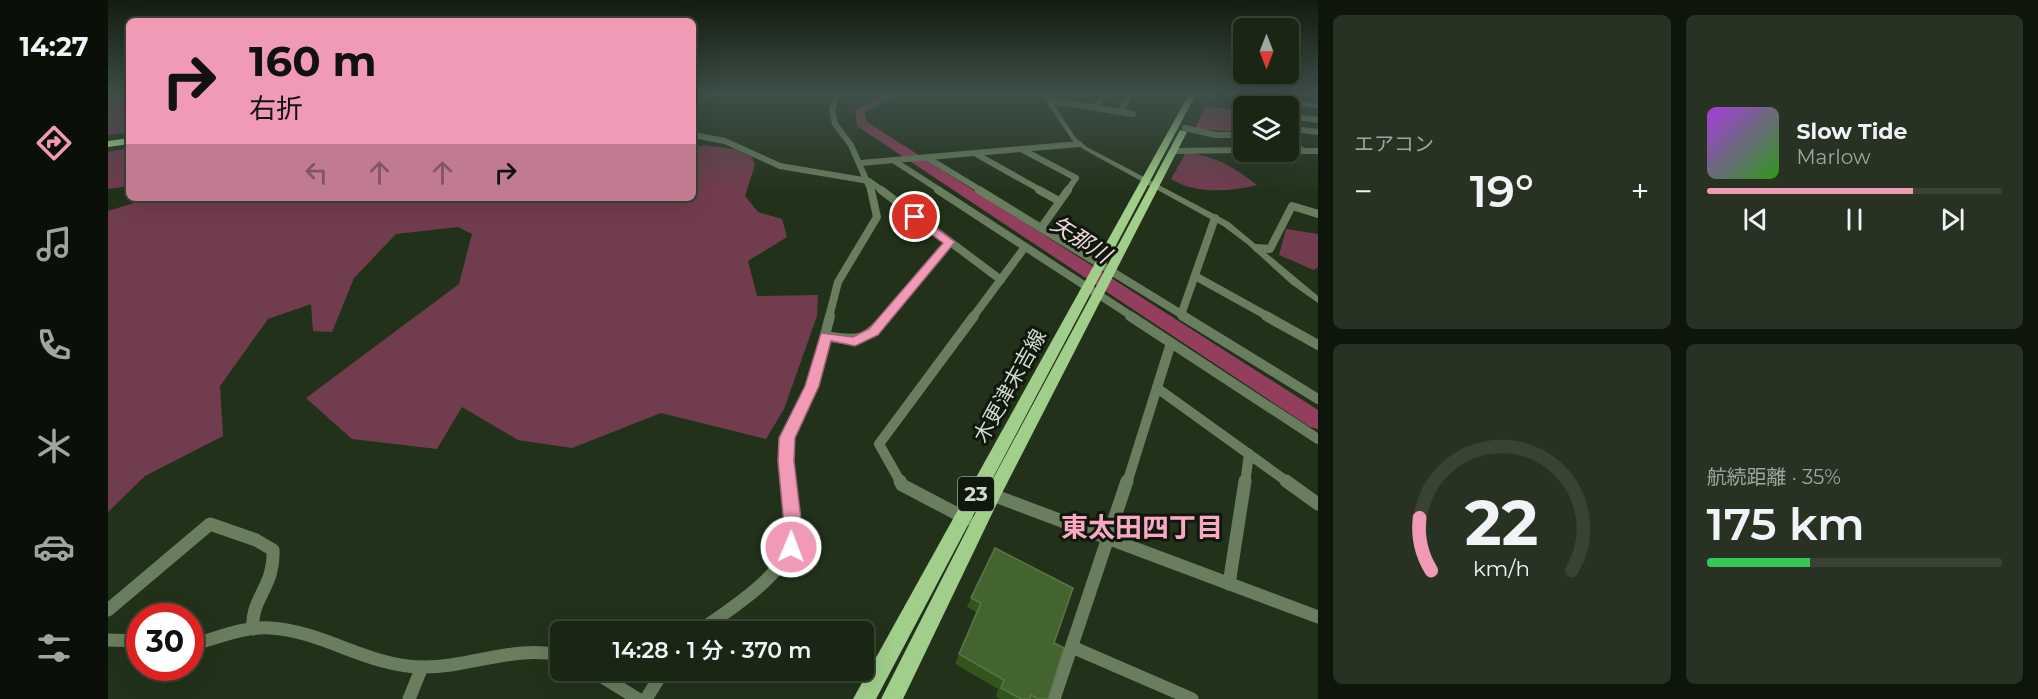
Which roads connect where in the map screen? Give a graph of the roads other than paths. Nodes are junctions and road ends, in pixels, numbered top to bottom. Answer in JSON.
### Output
{"nodes":[{"id":1,"x":838,"y":127,"type":"edge"},
{"id":2,"x":1067,"y":127,"type":"edge"},
{"id":3,"x":1177,"y":127,"type":"edge"},
{"id":4,"x":1185,"y":128,"type":"joint"},
{"id":5,"x":1299,"y":129,"type":"edge"},
{"id":6,"x":1318,"y":132,"type":"edge"},
{"id":7,"x":1233,"y":135,"type":"edge"},
{"id":8,"x":696,"y":136,"type":"edge"},
{"id":9,"x":126,"y":139,"type":"edge"},
{"id":10,"x":108,"y":142,"type":"edge"},
{"id":11,"x":1079,"y":144,"type":"junction"},
{"id":12,"x":1299,"y":148,"type":"edge"},
{"id":13,"x":1023,"y":150,"type":"junction"},
{"id":14,"x":1233,"y":150,"type":"edge"},
{"id":15,"x":1173,"y":151,"type":"junction"},
{"id":16,"x":1318,"y":151,"type":"edge"},
{"id":17,"x":1299,"y":152,"type":"edge"},
{"id":18,"x":1306,"y":152,"type":"junction"},
{"id":19,"x":976,"y":154,"type":"junction"},
{"id":20,"x":925,"y":158,"type":"junction"},
{"id":21,"x":896,"y":160,"type":"junction"},
{"id":22,"x":860,"y":163,"type":"junction"},
{"id":23,"x":869,"y":181,"type":"junction"},
{"id":24,"x":1150,"y":183,"type":"junction"},
{"id":25,"x":1059,"y":201,"type":"junction"},
{"id":26,"x":1318,"y":214,"type":"edge"},
{"id":27,"x":1215,"y":218,"type":"junction"},
{"id":28,"x":1041,"y":228,"type":"junction"},
{"id":29,"x":950,"y":242,"type":"junction"},
{"id":30,"x":1026,"y":247,"type":"junction"},
{"id":31,"x":1257,"y":248,"type":"junction"},
{"id":32,"x":1100,"y":265,"type":"junction"},
{"id":33,"x":1112,"y":272,"type":"junction"},
{"id":34,"x":1195,"y":276,"type":"junction"},
{"id":35,"x":1001,"y":280,"type":"junction"},
{"id":36,"x":1094,"y":292,"type":"junction"},
{"id":37,"x":1318,"y":300,"type":"edge"},
{"id":38,"x":1181,"y":315,"type":"junction"},
{"id":39,"x":826,"y":336,"type":"junction"},
{"id":40,"x":1171,"y":343,"type":"junction"},
{"id":41,"x":1318,"y":345,"type":"edge"},
{"id":42,"x":1157,"y":388,"type":"junction"},
{"id":43,"x":1318,"y":399,"type":"edge"},
{"id":44,"x":1318,"y":439,"type":"edge"},
{"id":45,"x":1249,"y":454,"type":"junction"},
{"id":46,"x":986,"y":492,"type":"junction"},
{"id":47,"x":1318,"y":504,"type":"edge"},
{"id":48,"x":971,"y":521,"type":"junction"},
{"id":49,"x":1109,"y":540,"type":"junction"},
{"id":50,"x":1229,"y":584,"type":"junction"},
{"id":51,"x":108,"y":610,"type":"edge"},
{"id":52,"x":1318,"y":617,"type":"edge"},
{"id":53,"x":712,"y":621,"type":"edge"},
{"id":54,"x":253,"y":629,"type":"junction"},
{"id":55,"x":108,"y":640,"type":"edge"},
{"id":56,"x":126,"y":640,"type":"edge"},
{"id":57,"x":204,"y":641,"type":"edge"},
{"id":58,"x":1072,"y":647,"type":"junction"},
{"id":59,"x":550,"y":653,"type":"edge"},
{"id":60,"x":422,"y":667,"type":"junction"},
{"id":61,"x":609,"y":681,"type":"edge"},
{"id":62,"x":657,"y":681,"type":"edge"},
{"id":63,"x":409,"y":699,"type":"edge"},
{"id":64,"x":638,"y":699,"type":"edge"},
{"id":65,"x":646,"y":699,"type":"edge"},
{"id":66,"x":864,"y":699,"type":"edge"},
{"id":67,"x":892,"y":699,"type":"edge"},
{"id":68,"x":1054,"y":699,"type":"edge"},
{"id":69,"x":1192,"y":699,"type":"edge"}],
"edges":[{"from":1,"to":22,"type":"street"},
{"from":2,"to":11,"type":"street"},
{"from":3,"to":24,"type":"main road","name":"木更津末吉線","number":"23"},
{"from":4,"to":7,"type":"street"},
{"from":4,"to":15,"type":"main road","name":"木更津末吉線","number":"23"},
{"from":5,"to":6,"type":"street"},
{"from":8,"to":23,"type":"street"},
{"from":9,"to":10,"type":"highway"},
{"from":11,"to":13,"type":"street"},
{"from":11,"to":24,"type":"street"},
{"from":12,"to":18,"type":"street"},
{"from":13,"to":19,"type":"street"},
{"from":13,"to":25,"type":"street"},
{"from":14,"to":15,"type":"street"},
{"from":15,"to":24,"type":"main road","name":"木更津末吉線","number":"23"},
{"from":16,"to":18,"type":"street"},
{"from":17,"to":18,"type":"street"},
{"from":19,"to":20,"type":"street"},
{"from":19,"to":25,"type":"street"},
{"from":20,"to":21,"type":"street"},
{"from":20,"to":28,"type":"street"},
{"from":21,"to":22,"type":"street"},
{"from":21,"to":30,"type":"street"},
{"from":22,"to":23,"type":"street"},
{"from":23,"to":29,"type":"street"},
{"from":23,"to":39,"type":"street"},
{"from":24,"to":27,"type":"street"},
{"from":24,"to":32,"type":"main road","name":"木更津末吉線","number":"23"},
{"from":24,"to":33,"type":"main road","name":"木更津末吉線","number":"23"},
{"from":25,"to":28,"type":"street"},
{"from":26,"to":31,"type":"street"},
{"from":27,"to":31,"type":"street"},
{"from":27,"to":34,"type":"street"},
{"from":28,"to":32,"type":"street"},
{"from":29,"to":35,"type":"street"},
{"from":29,"to":39,"type":"street"},
{"from":30,"to":35,"type":"street"},
{"from":30,"to":36,"type":"street"},
{"from":31,"to":37,"type":"street"},
{"from":32,"to":33,"type":"street"},
{"from":32,"to":36,"type":"main road","name":"木更津末吉線","number":"23"},
{"from":33,"to":36,"type":"main road","name":"木更津末吉線","number":"23"},
{"from":33,"to":38,"type":"street"},
{"from":34,"to":38,"type":"street"},
{"from":34,"to":41,"type":"street"},
{"from":35,"to":48,"type":"street"},
{"from":36,"to":40,"type":"street"},
{"from":36,"to":46,"type":"main road","name":"木更津末吉線","number":"23"},
{"from":38,"to":43,"type":"street"},
{"from":39,"to":53,"type":"street"},
{"from":40,"to":42,"type":"street"},
{"from":40,"to":44,"type":"street"},
{"from":42,"to":45,"type":"street"},
{"from":42,"to":49,"type":"street"},
{"from":45,"to":47,"type":"street"},
{"from":45,"to":50,"type":"street"},
{"from":46,"to":48,"type":"main road","name":"木更津末吉線","number":"23"},
{"from":46,"to":49,"type":"street"},
{"from":48,"to":66,"type":"main road","name":"木更津末吉線","number":"23"},
{"from":48,"to":67,"type":"main road","name":"木更津末吉線","number":"23"},
{"from":49,"to":50,"type":"street"},
{"from":49,"to":58,"type":"street"},
{"from":50,"to":52,"type":"street"},
{"from":51,"to":54,"type":"street"},
{"from":54,"to":57,"type":"street"},
{"from":54,"to":60,"type":"street"},
{"from":55,"to":56,"type":"street"},
{"from":58,"to":68,"type":"street"},
{"from":58,"to":69,"type":"street"},
{"from":59,"to":60,"type":"street"},
{"from":60,"to":63,"type":"street"},
{"from":61,"to":64,"type":"street"},
{"from":62,"to":65,"type":"street"}]}
